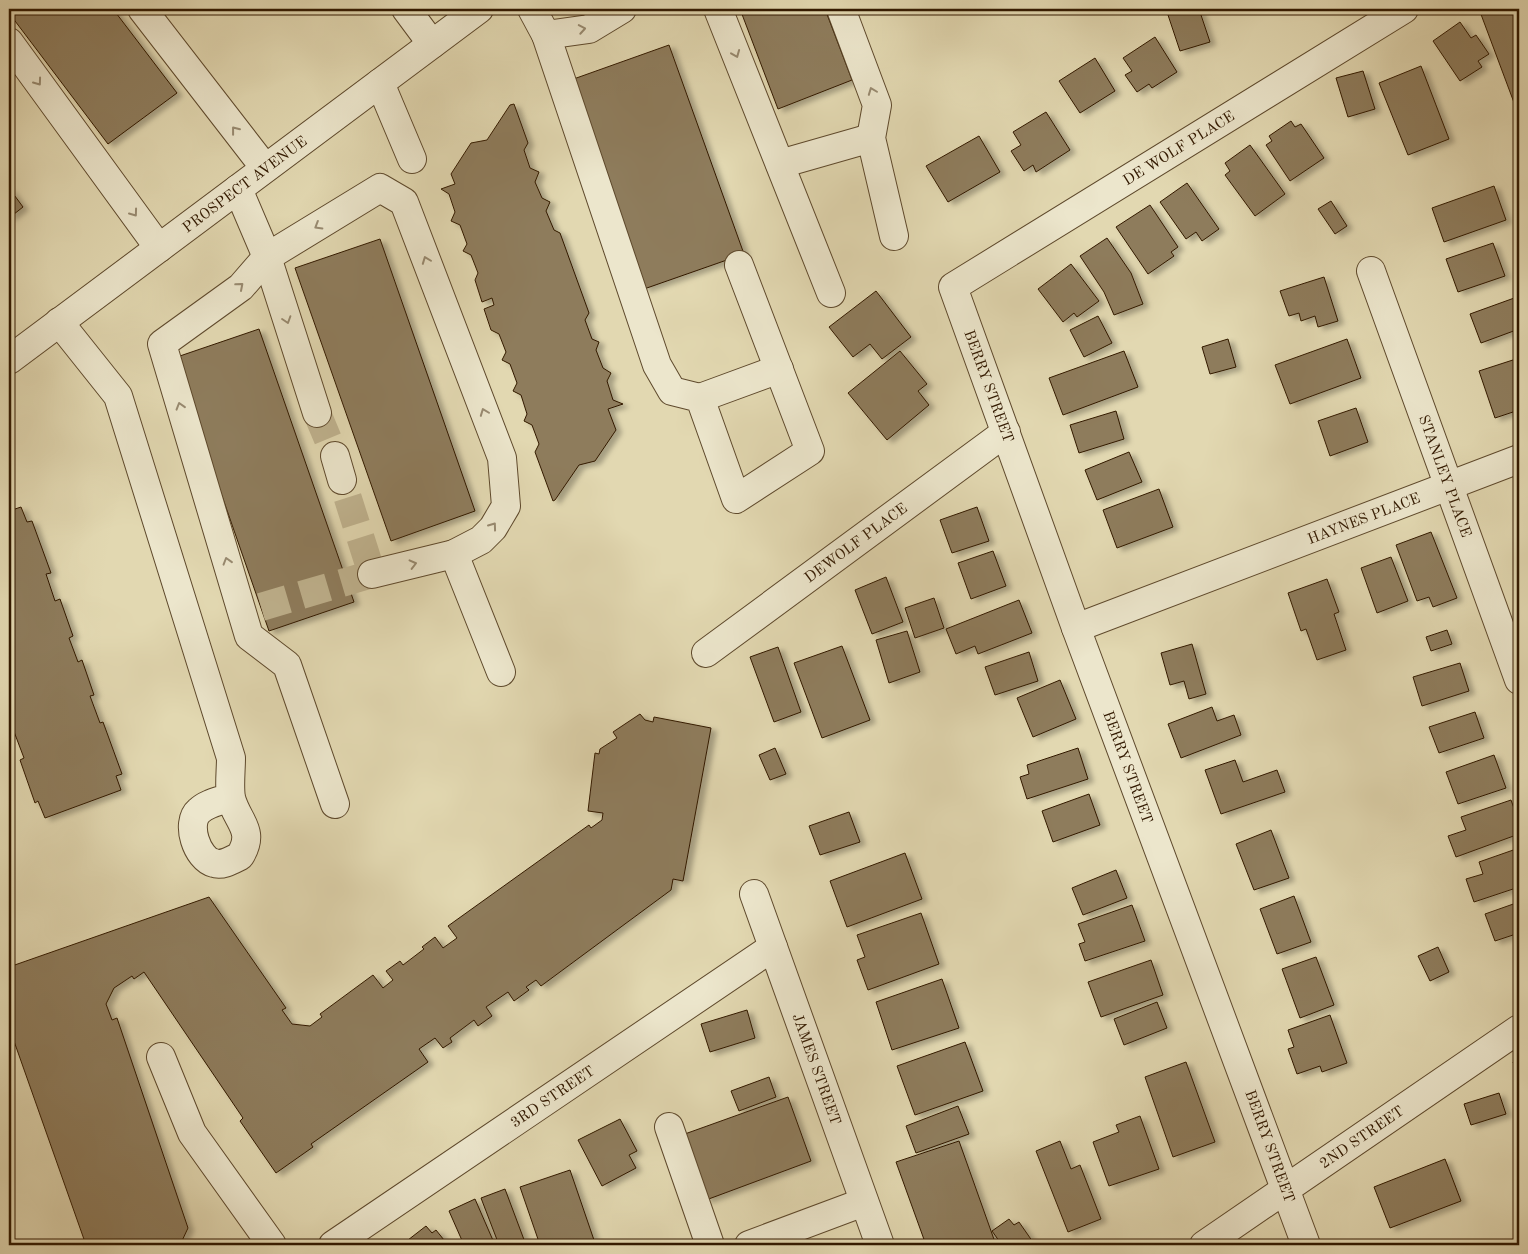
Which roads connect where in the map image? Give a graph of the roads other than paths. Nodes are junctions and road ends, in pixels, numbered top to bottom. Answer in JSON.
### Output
{"nodes":[{"id":1,"x":142,"y":9,"type":"edge"},
{"id":2,"x":406,"y":9,"type":"edge"},
{"id":3,"x":479,"y":9,"type":"edge"},
{"id":4,"x":532,"y":9,"type":"edge"},
{"id":5,"x":622,"y":9,"type":"edge"},
{"id":6,"x":718,"y":9,"type":"edge"},
{"id":7,"x":841,"y":9,"type":"edge"},
{"id":8,"x":1404,"y":9,"type":"edge"},
{"id":9,"x":546,"y":35,"type":"junction"},
{"id":10,"x":9,"y":42,"type":"edge"},
{"id":11,"x":432,"y":44,"type":"junction"},
{"id":12,"x":380,"y":83,"type":"junction"},
{"id":13,"x":871,"y":138,"type":"junction"},
{"id":14,"x":412,"y":159,"type":"dead end"},
{"id":15,"x":780,"y":164,"type":"junction"},
{"id":16,"x":265,"y":168,"type":"junction"},
{"id":17,"x":238,"y":188,"type":"junction"},
{"id":18,"x":894,"y":236,"type":"dead end"},
{"id":19,"x":159,"y":248,"type":"junction"},
{"id":20,"x":267,"y":257,"type":"junction"},
{"id":21,"x":739,"y":265,"type":"dead end"},
{"id":22,"x":1371,"y":271,"type":"dead end"},
{"id":23,"x":954,"y":287,"type":"joint"},
{"id":24,"x":831,"y":293,"type":"dead end"},
{"id":25,"x":59,"y":322,"type":"junction"},
{"id":26,"x":9,"y":360,"type":"edge"},
{"id":27,"x":779,"y":369,"type":"junction"},
{"id":28,"x":700,"y":398,"type":"junction"},
{"id":29,"x":318,"y":413,"type":"tunnel mouth"},
{"id":30,"x":1006,"y":432,"type":"junction"},
{"id":31,"x":1519,"y":458,"type":"edge"},
{"id":32,"x":1449,"y":486,"type":"junction"},
{"id":33,"x":454,"y":554,"type":"junction"},
{"id":34,"x":372,"y":574,"type":"dead end"},
{"id":35,"x":1076,"y":628,"type":"junction"},
{"id":36,"x":706,"y":653,"type":"dead end"},
{"id":37,"x":501,"y":672,"type":"dead end"},
{"id":38,"x":1519,"y":680,"type":"edge"},
{"id":39,"x":231,"y":797,"type":"dead end"},
{"id":40,"x":335,"y":804,"type":"dead end"},
{"id":41,"x":754,"y":894,"type":"dead end"},
{"id":42,"x":773,"y":947,"type":"junction"},
{"id":43,"x":1519,"y":1029,"type":"edge"},
{"id":44,"x":161,"y":1057,"type":"dead end"},
{"id":45,"x":668,"y":1127,"type":"dead end"},
{"id":46,"x":1286,"y":1189,"type":"junction"},
{"id":47,"x":864,"y":1202,"type":"junction"},
{"id":48,"x":272,"y":1245,"type":"edge"},
{"id":49,"x":333,"y":1245,"type":"edge"},
{"id":50,"x":710,"y":1245,"type":"edge"},
{"id":51,"x":749,"y":1245,"type":"edge"},
{"id":52,"x":880,"y":1245,"type":"edge"},
{"id":53,"x":1204,"y":1245,"type":"edge"},
{"id":54,"x":1306,"y":1245,"type":"edge"}],
"edges":[{"from":16,"to":1,"type":"street","one_way":true},
{"from":2,"to":11,"type":"street"},
{"from":3,"to":11,"type":"street","name":"PROSPECT AVENUE"},
{"from":4,"to":9,"type":"street"},
{"from":9,"to":5,"type":"street","one_way":true},
{"from":6,"to":15,"type":"street","one_way":true},
{"from":13,"to":7,"type":"street","one_way":true},
{"from":8,"to":23,"type":"street","name":"DE WOLF PLACE"},
{"from":9,"to":28,"type":"street"},
{"from":10,"to":19,"type":"street","one_way":true},
{"from":11,"to":12,"type":"street","name":"PROSPECT AVENUE"},
{"from":12,"to":14,"type":"street"},
{"from":12,"to":16,"type":"street","name":"PROSPECT AVENUE"},
{"from":13,"to":15,"type":"street"},
{"from":13,"to":18,"type":"street"},
{"from":15,"to":24,"type":"street"},
{"from":16,"to":17,"type":"street","name":"PROSPECT AVENUE"},
{"from":17,"to":19,"type":"street","name":"PROSPECT AVENUE"},
{"from":17,"to":20,"type":"street"},
{"from":19,"to":25,"type":"street","name":"PROSPECT AVENUE"},
{"from":20,"to":29,"type":"street","one_way":true},
{"from":33,"to":20,"type":"street","one_way":true},
{"from":40,"to":20,"type":"street","one_way":true},
{"from":21,"to":27,"type":"street"},
{"from":22,"to":32,"type":"street","name":"STANLEY PLACE"},
{"from":23,"to":30,"type":"street","name":"BERRY STREET"},
{"from":25,"to":26,"type":"street","name":"PROSPECT AVENUE"},
{"from":25,"to":39,"type":"street"},
{"from":27,"to":28,"type":"street"},
{"from":27,"to":28,"type":"street"},
{"from":30,"to":35,"type":"street","name":"BERRY STREET"},
{"from":30,"to":36,"type":"street","name":"DEWOLF PLACE"},
{"from":31,"to":32,"type":"street","name":"HAYNES PLACE"},
{"from":32,"to":35,"type":"street","name":"HAYNES PLACE"},
{"from":32,"to":38,"type":"street","name":"STANLEY PLACE"},
{"from":34,"to":33,"type":"street","one_way":true},
{"from":33,"to":37,"type":"street"},
{"from":35,"to":46,"type":"street","name":"BERRY STREET"},
{"from":41,"to":42,"type":"street","name":"JAMES STREET"},
{"from":42,"to":47,"type":"street","name":"JAMES STREET"},
{"from":42,"to":49,"type":"street","name":"3RD STREET"},
{"from":43,"to":46,"type":"street","name":"2ND STREET"},
{"from":44,"to":48,"type":"street"},
{"from":45,"to":50,"type":"street"},
{"from":46,"to":53,"type":"street","name":"2ND STREET"},
{"from":46,"to":54,"type":"street","name":"BERRY STREET"},
{"from":47,"to":51,"type":"street"},
{"from":47,"to":52,"type":"street","name":"JAMES STREET"}]}
